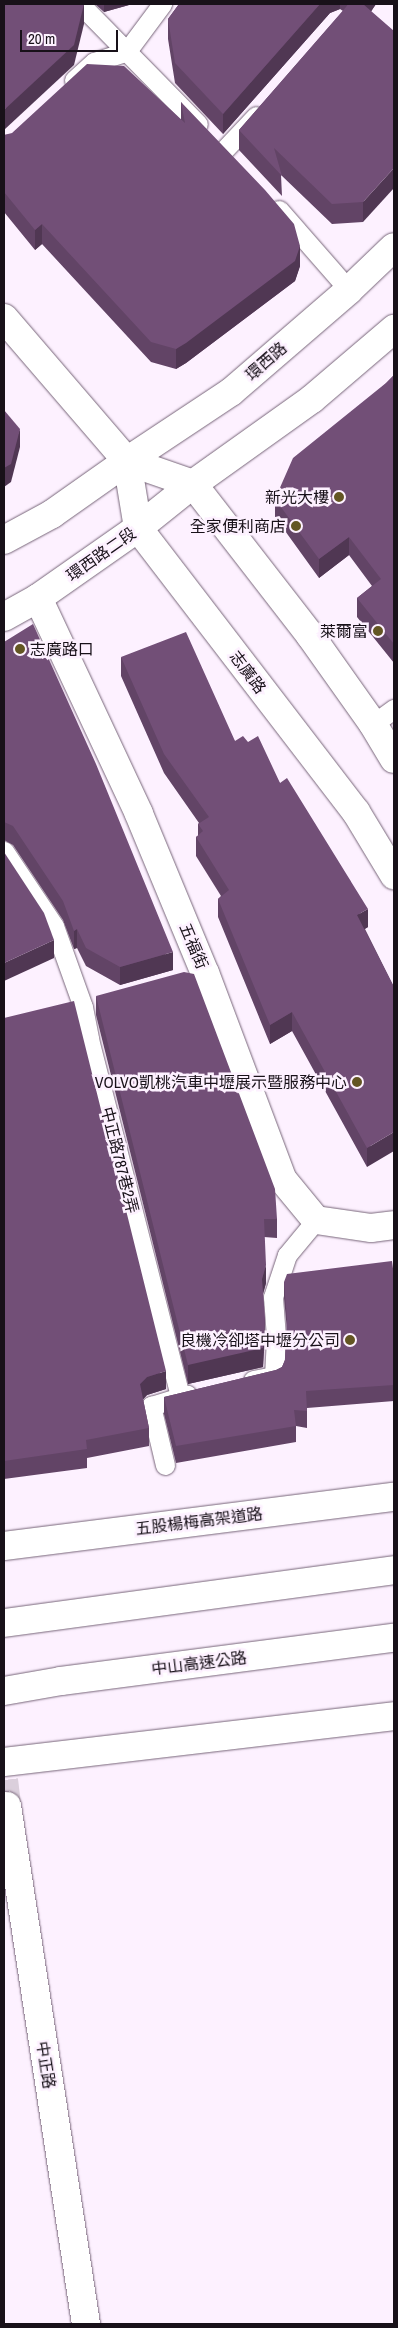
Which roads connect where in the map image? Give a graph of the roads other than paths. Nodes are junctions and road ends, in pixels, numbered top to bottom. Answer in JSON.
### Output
{"nodes":[{"id":1,"x":80,"y":4,"type":"edge"},
{"id":2,"x":162,"y":4,"type":"edge"},
{"id":3,"x":127,"y":51,"type":"junction"},
{"id":4,"x":60,"y":94,"type":"edge"},
{"id":5,"x":270,"y":100,"type":"edge"},
{"id":6,"x":266,"y":196,"type":"edge"},
{"id":7,"x":394,"y":248,"type":"edge"},
{"id":8,"x":349,"y":290,"type":"junction"},
{"id":9,"x":4,"y":318,"type":"edge"},
{"id":10,"x":394,"y":329,"type":"edge"},
{"id":11,"x":127,"y":460,"type":"junction"},
{"id":12,"x":194,"y":484,"type":"junction"},
{"id":13,"x":138,"y":528,"type":"junction"},
{"id":14,"x":4,"y":540,"type":"edge"},
{"id":15,"x":38,"y":598,"type":"junction"},
{"id":16,"x":4,"y":617,"type":"edge"},
{"id":17,"x":384,"y":717,"type":"edge"},
{"id":18,"x":394,"y":759,"type":"edge"},
{"id":19,"x":4,"y":852,"type":"edge"},
{"id":20,"x":394,"y":875,"type":"edge"},
{"id":21,"x":102,"y":1002,"type":"edge"},
{"id":22,"x":83,"y":1007,"type":"junction"},
{"id":23,"x":316,"y":1220,"type":"junction"},
{"id":24,"x":394,"y":1225,"type":"edge"},
{"id":25,"x":236,"y":1384,"type":"edge"},
{"id":26,"x":208,"y":1391,"type":"edge"},
{"id":27,"x":180,"y":1397,"type":"junction"},
{"id":28,"x":166,"y":1465,"type":"dead end"},
{"id":29,"x":394,"y":1497,"type":"edge"},
{"id":30,"x":4,"y":1546,"type":"edge"},
{"id":31,"x":394,"y":1570,"type":"edge"},
{"id":32,"x":4,"y":1623,"type":"edge"},
{"id":33,"x":394,"y":1638,"type":"edge"},
{"id":34,"x":4,"y":1691,"type":"edge"},
{"id":35,"x":394,"y":1716,"type":"edge"},
{"id":36,"x":4,"y":1762,"type":"edge"},
{"id":37,"x":5,"y":1807,"type":"edge"},
{"id":38,"x":86,"y":2324,"type":"edge"}],
"edges":[{"from":1,"to":3,"type":"lane"},
{"from":2,"to":3,"type":"lane"},
{"from":3,"to":4,"type":"lane"},
{"from":3,"to":5,"type":"lane"},
{"from":6,"to":8,"type":"lane"},
{"from":7,"to":8,"type":"main road","name":"環西路"},
{"from":8,"to":11,"type":"main road","name":"環西路"},
{"from":9,"to":11,"type":"main road"},
{"from":10,"to":12,"type":"main road"},
{"from":11,"to":12,"type":"main road"},
{"from":11,"to":13,"type":"main road","name":"志廣路"},
{"from":11,"to":14,"type":"main road"},
{"from":12,"to":13,"type":"main road","name":"環西路二段"},
{"from":12,"to":17,"type":"main road"},
{"from":13,"to":15,"type":"main road","name":"環西路二段"},
{"from":13,"to":20,"type":"main road","name":"志廣路"},
{"from":15,"to":16,"type":"main road","name":"環西路二段"},
{"from":15,"to":23,"type":"main road","name":"五福街"},
{"from":17,"to":18,"type":"main road"},
{"from":19,"to":22,"type":"lane","name":"中正路787巷2弄"},
{"from":21,"to":22,"type":"lane"},
{"from":22,"to":27,"type":"lane","name":"中正路787巷2弄"},
{"from":23,"to":24,"type":"main road"},
{"from":23,"to":25,"type":"lane"},
{"from":26,"to":27,"type":"lane"},
{"from":27,"to":28,"type":"lane"},
{"from":29,"to":30,"type":"main road","name":"五股楊梅高架道路"},
{"from":31,"to":32,"type":"main road"},
{"from":33,"to":34,"type":"main road","name":"中山高速公路"},
{"from":35,"to":36,"type":"main road"},
{"from":37,"to":38,"type":"main road","name":"中正路"}]}
